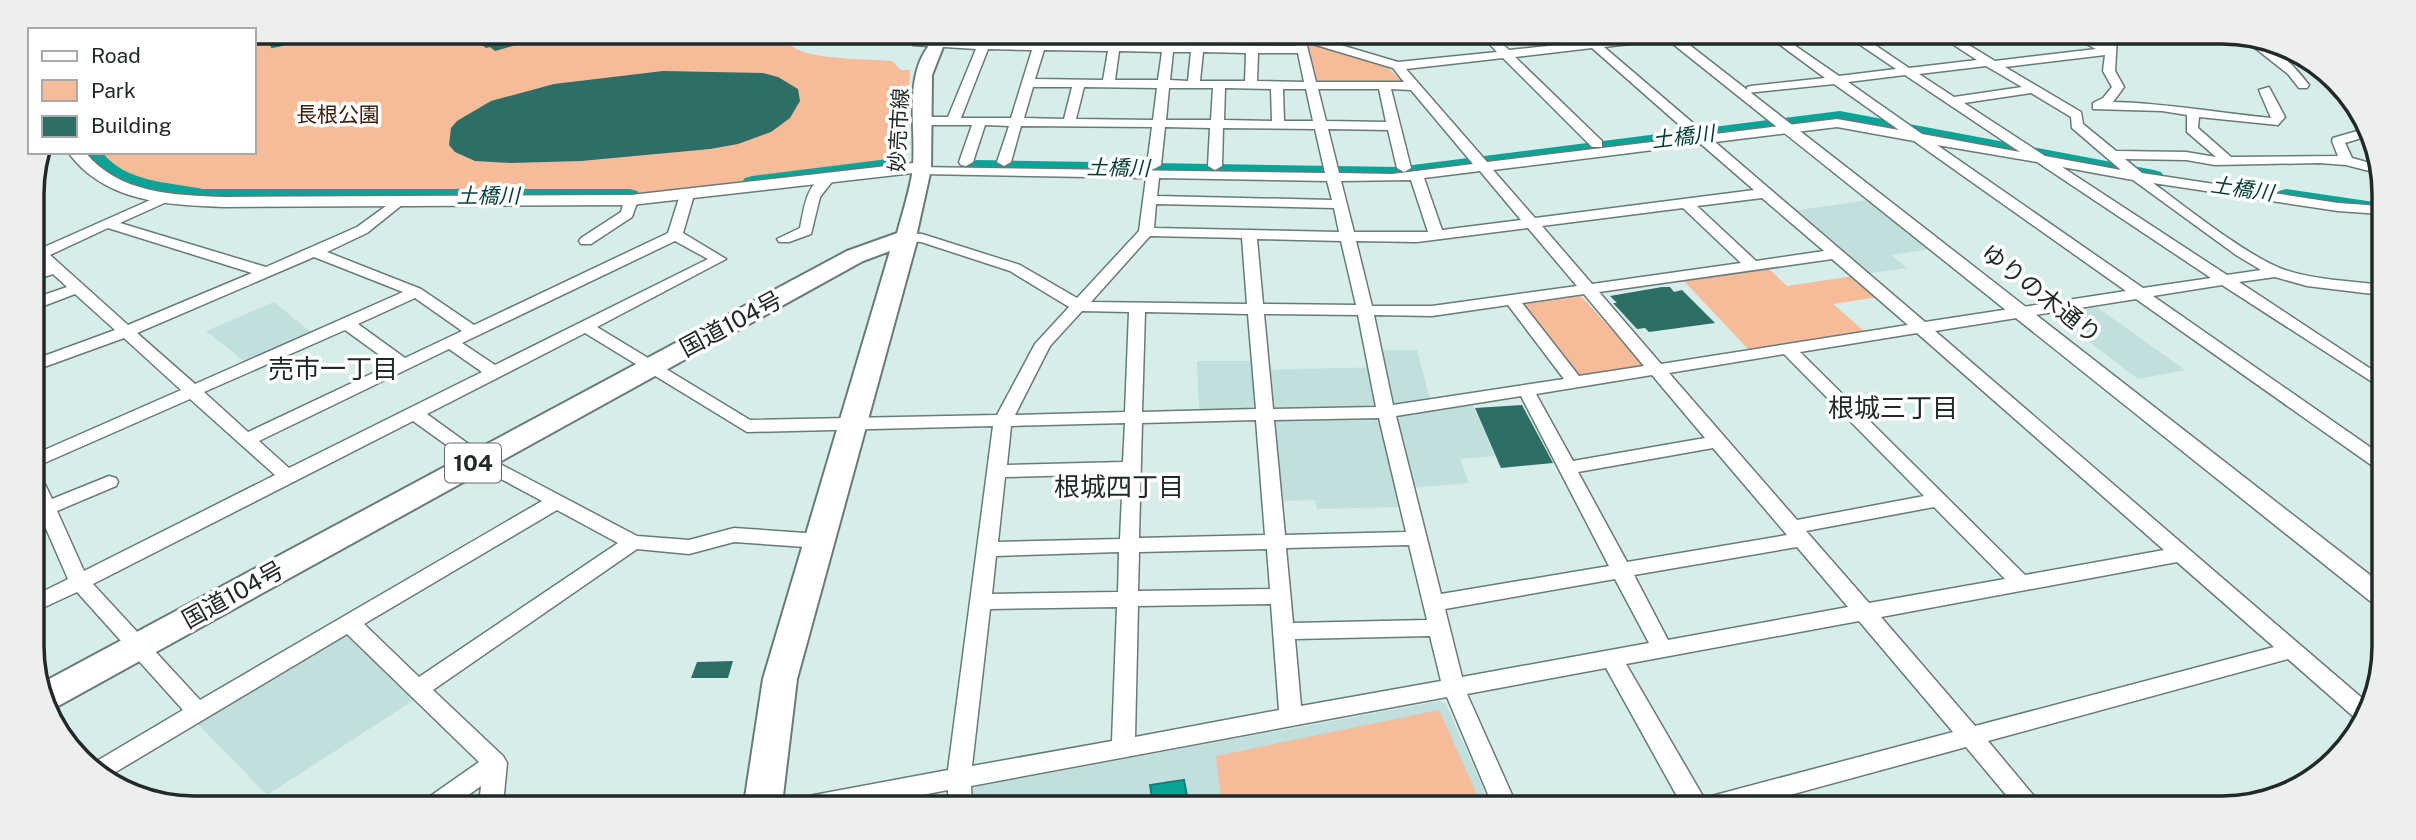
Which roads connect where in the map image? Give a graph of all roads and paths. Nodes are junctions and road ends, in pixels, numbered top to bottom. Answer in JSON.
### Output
{"nodes":[{"id":1,"x":937,"y":44,"type":"edge"},
{"id":2,"x":961,"y":44,"type":"edge"},
{"id":3,"x":975,"y":44,"type":"edge"},
{"id":4,"x":1087,"y":44,"type":"edge"},
{"id":5,"x":1165,"y":44,"type":"edge"},
{"id":6,"x":1279,"y":44,"type":"edge"},
{"id":7,"x":1301,"y":44,"type":"edge"},
{"id":8,"x":1322,"y":44,"type":"edge"},
{"id":9,"x":1497,"y":44,"type":"edge"},
{"id":10,"x":1538,"y":44,"type":"edge"},
{"id":11,"x":1569,"y":44,"type":"edge"},
{"id":12,"x":1594,"y":44,"type":"edge"},
{"id":13,"x":1681,"y":44,"type":"edge"},
{"id":14,"x":1691,"y":44,"type":"edge"},
{"id":15,"x":1785,"y":44,"type":"edge"},
{"id":16,"x":1866,"y":44,"type":"edge"},
{"id":17,"x":1958,"y":44,"type":"edge"},
{"id":18,"x":2094,"y":44,"type":"edge"},
{"id":19,"x":2112,"y":44,"type":"edge"},
{"id":20,"x":1328,"y":45,"type":"joint"},
{"id":21,"x":977,"y":47,"type":"junction"},
{"id":22,"x":1039,"y":47,"type":"junction"},
{"id":23,"x":1086,"y":48,"type":"junction"},
{"id":24,"x":1114,"y":48,"type":"junction"},
{"id":25,"x":1168,"y":48,"type":"junction"},
{"id":26,"x":1198,"y":49,"type":"junction"},
{"id":27,"x":1252,"y":49,"type":"junction"},
{"id":28,"x":1543,"y":49,"type":"junction"},
{"id":29,"x":2264,"y":50,"type":"edge"},
{"id":30,"x":2111,"y":51,"type":"junction"},
{"id":31,"x":1506,"y":53,"type":"junction"},
{"id":32,"x":1990,"y":64,"type":"junction"},
{"id":33,"x":1397,"y":66,"type":"junction"},
{"id":34,"x":1908,"y":72,"type":"junction"},
{"id":35,"x":1835,"y":80,"type":"junction"},
{"id":36,"x":1028,"y":83,"type":"junction"},
{"id":37,"x":1079,"y":83,"type":"junction"},
{"id":38,"x":1108,"y":83,"type":"junction"},
{"id":39,"x":1164,"y":84,"type":"junction"},
{"id":40,"x":1194,"y":84,"type":"junction"},
{"id":41,"x":1219,"y":85,"type":"junction"},
{"id":42,"x":1251,"y":85,"type":"junction"},
{"id":43,"x":1277,"y":85,"type":"junction"},
{"id":44,"x":2303,"y":85,"type":"dead end"},
{"id":45,"x":1311,"y":86,"type":"junction"},
{"id":46,"x":1384,"y":86,"type":"junction"},
{"id":47,"x":1414,"y":86,"type":"junction"},
{"id":48,"x":2034,"y":89,"type":"junction"},
{"id":49,"x":1751,"y":90,"type":"junction"},
{"id":50,"x":2265,"y":90,"type":"dead end"},
{"id":51,"x":1953,"y":101,"type":"junction"},
{"id":52,"x":2101,"y":105,"type":"junction"},
{"id":53,"x":2069,"y":110,"type":"junction"},
{"id":54,"x":2193,"y":112,"type":"junction"},
{"id":55,"x":923,"y":121,"type":"junction"},
{"id":56,"x":953,"y":121,"type":"junction"},
{"id":57,"x":980,"y":122,"type":"junction"},
{"id":58,"x":1015,"y":122,"type":"junction"},
{"id":59,"x":1069,"y":123,"type":"junction"},
{"id":60,"x":1159,"y":124,"type":"junction"},
{"id":61,"x":1218,"y":125,"type":"junction"},
{"id":62,"x":1791,"y":125,"type":"junction"},
{"id":63,"x":1900,"y":125,"type":"junction"},
{"id":64,"x":1278,"y":126,"type":"junction"},
{"id":65,"x":1393,"y":126,"type":"junction"},
{"id":66,"x":1320,"y":127,"type":"junction"},
{"id":67,"x":2360,"y":135,"type":"edge"},
{"id":68,"x":1699,"y":136,"type":"junction"},
{"id":69,"x":1915,"y":136,"type":"junction"},
{"id":70,"x":2348,"y":139,"type":"junction"},
{"id":71,"x":2362,"y":141,"type":"edge"},
{"id":72,"x":1597,"y":144,"type":"junction"},
{"id":73,"x":2021,"y":148,"type":"junction"},
{"id":74,"x":77,"y":154,"type":"edge"},
{"id":75,"x":2110,"y":155,"type":"junction"},
{"id":76,"x":2042,"y":160,"type":"junction"},
{"id":77,"x":2228,"y":161,"type":"junction"},
{"id":78,"x":2346,"y":161,"type":"junction"},
{"id":79,"x":967,"y":162,"type":"junction"},
{"id":80,"x":1004,"y":162,"type":"junction"},
{"id":81,"x":1479,"y":163,"type":"junction"},
{"id":82,"x":922,"y":166,"type":"junction"},
{"id":83,"x":1215,"y":166,"type":"junction"},
{"id":84,"x":2369,"y":167,"type":"edge"},
{"id":85,"x":1154,"y":169,"type":"junction"},
{"id":86,"x":2130,"y":171,"type":"junction"},
{"id":87,"x":1410,"y":172,"type":"junction"},
{"id":88,"x":1331,"y":173,"type":"junction"},
{"id":89,"x":828,"y":178,"type":"junction"},
{"id":90,"x":1765,"y":192,"type":"junction"},
{"id":91,"x":687,"y":195,"type":"junction"},
{"id":92,"x":166,"y":197,"type":"junction"},
{"id":93,"x":631,"y":200,"type":"junction"},
{"id":94,"x":1151,"y":200,"type":"junction"},
{"id":95,"x":397,"y":202,"type":"junction"},
{"id":96,"x":1686,"y":203,"type":"junction"},
{"id":97,"x":1338,"y":204,"type":"junction"},
{"id":98,"x":2372,"y":208,"type":"edge"},
{"id":99,"x":1531,"y":223,"type":"junction"},
{"id":100,"x":109,"y":224,"type":"junction"},
{"id":101,"x":1146,"y":232,"type":"junction"},
{"id":102,"x":675,"y":234,"type":"junction"},
{"id":103,"x":1249,"y":236,"type":"junction"},
{"id":104,"x":1437,"y":236,"type":"junction"},
{"id":105,"x":906,"y":237,"type":"junction"},
{"id":106,"x":1347,"y":237,"type":"junction"},
{"id":107,"x":784,"y":239,"type":"dead end"},
{"id":108,"x":586,"y":241,"type":"dead end"},
{"id":109,"x":44,"y":247,"type":"edge"},
{"id":110,"x":314,"y":252,"type":"junction"},
{"id":111,"x":1836,"y":254,"type":"junction"},
{"id":112,"x":44,"y":257,"type":"edge"},
{"id":113,"x":1753,"y":266,"type":"junction"},
{"id":114,"x":56,"y":268,"type":"junction"},
{"id":115,"x":44,"y":272,"type":"edge"},
{"id":116,"x":266,"y":272,"type":"junction"},
{"id":117,"x":2276,"y":272,"type":"junction"},
{"id":118,"x":2226,"y":280,"type":"junction"},
{"id":119,"x":78,"y":288,"type":"junction"},
{"id":120,"x":1588,"y":289,"type":"junction"},
{"id":121,"x":2372,"y":289,"type":"edge"},
{"id":122,"x":416,"y":292,"type":"junction"},
{"id":123,"x":2139,"y":294,"type":"junction"},
{"id":124,"x":1512,"y":300,"type":"junction"},
{"id":125,"x":44,"y":301,"type":"edge"},
{"id":126,"x":1079,"y":306,"type":"junction"},
{"id":127,"x":1136,"y":307,"type":"junction"},
{"id":128,"x":1255,"y":309,"type":"junction"},
{"id":129,"x":1365,"y":310,"type":"junction"},
{"id":130,"x":2027,"y":311,"type":"junction"},
{"id":131,"x":346,"y":323,"type":"junction"},
{"id":132,"x":586,"y":327,"type":"junction"},
{"id":133,"x":1921,"y":328,"type":"junction"},
{"id":134,"x":128,"y":331,"type":"junction"},
{"id":135,"x":473,"y":331,"type":"junction"},
{"id":136,"x":450,"y":342,"type":"junction"},
{"id":137,"x":1788,"y":349,"type":"junction"},
{"id":138,"x":44,"y":362,"type":"edge"},
{"id":139,"x":403,"y":364,"type":"junction"},
{"id":140,"x":651,"y":367,"type":"junction"},
{"id":141,"x":1657,"y":369,"type":"junction"},
{"id":142,"x":495,"y":373,"type":"junction"},
{"id":143,"x":2372,"y":377,"type":"edge"},
{"id":144,"x":1574,"y":382,"type":"junction"},
{"id":145,"x":1526,"y":390,"type":"junction"},
{"id":146,"x":195,"y":392,"type":"junction"},
{"id":147,"x":1386,"y":412,"type":"junction"},
{"id":148,"x":414,"y":413,"type":"junction"},
{"id":149,"x":1265,"y":414,"type":"junction"},
{"id":150,"x":1133,"y":418,"type":"junction"},
{"id":151,"x":1003,"y":420,"type":"junction"},
{"id":152,"x":852,"y":424,"type":"junction"},
{"id":153,"x":248,"y":439,"type":"junction"},
{"id":154,"x":1719,"y":441,"type":"junction"},
{"id":155,"x":44,"y":457,"type":"edge"},
{"id":156,"x":2372,"y":457,"type":"edge"},
{"id":157,"x":480,"y":460,"type":"junction"},
{"id":158,"x":1132,"y":468,"type":"junction"},
{"id":159,"x":1568,"y":468,"type":"junction"},
{"id":160,"x":995,"y":471,"type":"junction"},
{"id":161,"x":288,"y":477,"type":"junction"},
{"id":162,"x":109,"y":482,"type":"dead end"},
{"id":163,"x":1938,"y":500,"type":"junction"},
{"id":164,"x":557,"y":501,"type":"junction"},
{"id":165,"x":44,"y":502,"type":"edge"},
{"id":166,"x":47,"y":508,"type":"junction"},
{"id":167,"x":1797,"y":533,"type":"junction"},
{"id":168,"x":1418,"y":538,"type":"junction"},
{"id":169,"x":820,"y":541,"type":"junction"},
{"id":170,"x":633,"y":542,"type":"junction"},
{"id":171,"x":1276,"y":542,"type":"junction"},
{"id":172,"x":1129,"y":545,"type":"junction"},
{"id":173,"x":986,"y":549,"type":"junction"},
{"id":174,"x":2180,"y":554,"type":"junction"},
{"id":175,"x":1621,"y":570,"type":"junction"},
{"id":176,"x":2372,"y":572,"type":"edge"},
{"id":177,"x":79,"y":582,"type":"junction"},
{"id":178,"x":2021,"y":583,"type":"junction"},
{"id":179,"x":2372,"y":589,"type":"edge"},
{"id":180,"x":1280,"y":596,"type":"junction"},
{"id":181,"x":1128,"y":599,"type":"junction"},
{"id":182,"x":44,"y":600,"type":"edge"},
{"id":183,"x":980,"y":603,"type":"junction"},
{"id":184,"x":1434,"y":603,"type":"junction"},
{"id":185,"x":1866,"y":613,"type":"junction"},
{"id":186,"x":349,"y":623,"type":"junction"},
{"id":187,"x":1440,"y":628,"type":"junction"},
{"id":188,"x":1284,"y":631,"type":"junction"},
{"id":189,"x":138,"y":647,"type":"junction"},
{"id":190,"x":1663,"y":650,"type":"junction"},
{"id":191,"x":2292,"y":650,"type":"junction"},
{"id":192,"x":1613,"y":660,"type":"junction"},
{"id":193,"x":418,"y":689,"type":"junction"},
{"id":194,"x":1454,"y":689,"type":"junction"},
{"id":195,"x":52,"y":694,"type":"edge"},
{"id":196,"x":2358,"y":708,"type":"edge"},
{"id":197,"x":198,"y":712,"type":"junction"},
{"id":198,"x":1291,"y":716,"type":"junction"},
{"id":199,"x":1972,"y":738,"type":"junction"},
{"id":200,"x":1123,"y":747,"type":"junction"},
{"id":201,"x":495,"y":763,"type":"junction"},
{"id":202,"x":105,"y":766,"type":"edge"},
{"id":203,"x":959,"y":779,"type":"junction"},
{"id":204,"x":448,"y":796,"type":"edge"},
{"id":205,"x":492,"y":796,"type":"edge"},
{"id":206,"x":764,"y":796,"type":"edge"},
{"id":207,"x":860,"y":796,"type":"edge"},
{"id":208,"x":960,"y":796,"type":"edge"},
{"id":209,"x":1501,"y":796,"type":"edge"},
{"id":210,"x":1690,"y":796,"type":"edge"},
{"id":211,"x":1750,"y":796,"type":"edge"},
{"id":212,"x":2022,"y":796,"type":"edge"}],
"edges":[{"from":1,"to":55,"type":"main road","name":"妙売市線"},
{"from":2,"to":21,"type":"street"},
{"from":3,"to":21,"type":"street"},
{"from":4,"to":23,"type":"street"},
{"from":5,"to":25,"type":"street"},
{"from":6,"to":27,"type":"street"},
{"from":7,"to":45,"type":"street"},
{"from":8,"to":20,"type":"street"},
{"from":9,"to":31,"type":"street"},
{"from":10,"to":28,"type":"street"},
{"from":11,"to":28,"type":"street"},
{"from":12,"to":68,"type":"street"},
{"from":13,"to":62,"type":"street","name":"ゆりの木通り"},
{"from":14,"to":49,"type":"street","name":"ゆりの木通り"},
{"from":15,"to":35,"type":"street"},
{"from":16,"to":34,"type":"street"},
{"from":17,"to":32,"type":"street"},
{"from":18,"to":30,"type":"street"},
{"from":19,"to":30,"type":"street"},
{"from":20,"to":33,"type":"street"},
{"from":21,"to":22,"type":"street"},
{"from":21,"to":56,"type":"street"},
{"from":22,"to":23,"type":"street"},
{"from":22,"to":36,"type":"street"},
{"from":23,"to":24,"type":"street"},
{"from":24,"to":25,"type":"street"},
{"from":24,"to":38,"type":"street"},
{"from":25,"to":26,"type":"street"},
{"from":25,"to":39,"type":"street"},
{"from":26,"to":27,"type":"street"},
{"from":26,"to":40,"type":"street"},
{"from":27,"to":42,"type":"street"},
{"from":28,"to":31,"type":"street"},
{"from":29,"to":44,"type":"street"},
{"from":30,"to":32,"type":"street"},
{"from":30,"to":52,"type":"street"},
{"from":31,"to":33,"type":"street"},
{"from":31,"to":72,"type":"street"},
{"from":32,"to":34,"type":"street"},
{"from":32,"to":48,"type":"street"},
{"from":33,"to":47,"type":"street"},
{"from":34,"to":35,"type":"street"},
{"from":34,"to":51,"type":"street"},
{"from":35,"to":49,"type":"street"},
{"from":35,"to":63,"type":"street"},
{"from":36,"to":37,"type":"street"},
{"from":36,"to":58,"type":"street"},
{"from":37,"to":38,"type":"street"},
{"from":37,"to":59,"type":"street"},
{"from":38,"to":39,"type":"street"},
{"from":39,"to":40,"type":"street"},
{"from":39,"to":60,"type":"street"},
{"from":40,"to":41,"type":"street"},
{"from":41,"to":42,"type":"street"},
{"from":41,"to":61,"type":"street"},
{"from":42,"to":43,"type":"street"},
{"from":43,"to":45,"type":"street"},
{"from":43,"to":64,"type":"street"},
{"from":45,"to":46,"type":"street"},
{"from":45,"to":66,"type":"street"},
{"from":46,"to":47,"type":"street"},
{"from":46,"to":65,"type":"street"},
{"from":47,"to":81,"type":"street"},
{"from":48,"to":51,"type":"street"},
{"from":48,"to":53,"type":"street"},
{"from":49,"to":62,"type":"street","name":"ゆりの木通り"},
{"from":50,"to":54,"type":"street"},
{"from":51,"to":73,"type":"street"},
{"from":52,"to":53,"type":"street"},
{"from":52,"to":54,"type":"street"},
{"from":53,"to":75,"type":"street"},
{"from":54,"to":77,"type":"street"},
{"from":55,"to":56,"type":"street"},
{"from":55,"to":82,"type":"main road","name":"妙売市線"},
{"from":56,"to":57,"type":"street"},
{"from":57,"to":58,"type":"street"},
{"from":57,"to":79,"type":"street"},
{"from":58,"to":59,"type":"street"},
{"from":58,"to":80,"type":"street"},
{"from":59,"to":60,"type":"street"},
{"from":60,"to":61,"type":"street"},
{"from":60,"to":85,"type":"street"},
{"from":61,"to":64,"type":"street"},
{"from":61,"to":83,"type":"street"},
{"from":62,"to":63,"type":"street"},
{"from":62,"to":68,"type":"street"},
{"from":62,"to":69,"type":"street"},
{"from":62,"to":130,"type":"street","name":"ゆりの木通り"},
{"from":63,"to":69,"type":"street"},
{"from":63,"to":73,"type":"street"},
{"from":64,"to":66,"type":"street"},
{"from":65,"to":66,"type":"street"},
{"from":65,"to":87,"type":"street"},
{"from":66,"to":88,"type":"street"},
{"from":67,"to":70,"type":"street"},
{"from":68,"to":72,"type":"street"},
{"from":68,"to":81,"type":"street"},
{"from":68,"to":90,"type":"street"},
{"from":69,"to":76,"type":"street"},
{"from":69,"to":123,"type":"street"},
{"from":70,"to":71,"type":"street"},
{"from":70,"to":78,"type":"street"},
{"from":72,"to":81,"type":"street"},
{"from":73,"to":76,"type":"street"},
{"from":73,"to":86,"type":"street"},
{"from":74,"to":92,"type":"street"},
{"from":75,"to":77,"type":"street"},
{"from":75,"to":86,"type":"street"},
{"from":76,"to":86,"type":"street"},
{"from":76,"to":118,"type":"street"},
{"from":77,"to":78,"type":"street"},
{"from":78,"to":84,"type":"street"},
{"from":79,"to":80,"type":"street"},
{"from":79,"to":82,"type":"street"},
{"from":80,"to":85,"type":"street"},
{"from":81,"to":87,"type":"street"},
{"from":81,"to":99,"type":"street"},
{"from":82,"to":85,"type":"street"},
{"from":82,"to":89,"type":"street"},
{"from":82,"to":105,"type":"main road","name":"妙売市線"},
{"from":83,"to":85,"type":"street"},
{"from":83,"to":88,"type":"street"},
{"from":85,"to":88,"type":"street"},
{"from":85,"to":94,"type":"street"},
{"from":86,"to":98,"type":"street"},
{"from":86,"to":117,"type":"street"},
{"from":87,"to":88,"type":"street"},
{"from":87,"to":104,"type":"street"},
{"from":88,"to":97,"type":"street"},
{"from":89,"to":91,"type":"street"},
{"from":89,"to":107,"type":"street"},
{"from":90,"to":96,"type":"street"},
{"from":90,"to":111,"type":"street"},
{"from":91,"to":93,"type":"street"},
{"from":91,"to":102,"type":"street"},
{"from":92,"to":95,"type":"street"},
{"from":92,"to":100,"type":"street"},
{"from":93,"to":95,"type":"street"},
{"from":93,"to":108,"type":"street"},
{"from":94,"to":97,"type":"street"},
{"from":94,"to":101,"type":"street"},
{"from":95,"to":110,"type":"street"},
{"from":96,"to":99,"type":"street"},
{"from":96,"to":113,"type":"street"},
{"from":97,"to":106,"type":"street"},
{"from":99,"to":104,"type":"street"},
{"from":99,"to":120,"type":"street"},
{"from":100,"to":109,"type":"street"},
{"from":100,"to":116,"type":"street"},
{"from":101,"to":103,"type":"street"},
{"from":101,"to":126,"type":"street"},
{"from":102,"to":132,"type":"street"},
{"from":102,"to":135,"type":"street"},
{"from":103,"to":106,"type":"street"},
{"from":103,"to":128,"type":"street"},
{"from":104,"to":106,"type":"street"},
{"from":105,"to":126,"type":"street"},
{"from":105,"to":140,"type":"highway","name":"国道104号","number":"104"},
{"from":105,"to":152,"type":"highway"},
{"from":106,"to":129,"type":"street"},
{"from":110,"to":116,"type":"street"},
{"from":110,"to":122,"type":"street"},
{"from":111,"to":113,"type":"street"},
{"from":111,"to":133,"type":"street"},
{"from":112,"to":114,"type":"street"},
{"from":113,"to":120,"type":"street"},
{"from":114,"to":115,"type":"street"},
{"from":114,"to":119,"type":"street"},
{"from":116,"to":134,"type":"street"},
{"from":117,"to":118,"type":"street"},
{"from":117,"to":121,"type":"street"},
{"from":118,"to":123,"type":"street"},
{"from":118,"to":143,"type":"street"},
{"from":119,"to":125,"type":"street"},
{"from":119,"to":134,"type":"street"},
{"from":120,"to":124,"type":"street"},
{"from":120,"to":141,"type":"street"},
{"from":122,"to":131,"type":"street"},
{"from":122,"to":135,"type":"street"},
{"from":123,"to":130,"type":"street"},
{"from":123,"to":156,"type":"street"},
{"from":124,"to":129,"type":"street"},
{"from":124,"to":144,"type":"street"},
{"from":126,"to":127,"type":"street"},
{"from":126,"to":151,"type":"street"},
{"from":127,"to":128,"type":"street"},
{"from":127,"to":150,"type":"street"},
{"from":128,"to":129,"type":"street"},
{"from":128,"to":149,"type":"street"},
{"from":129,"to":147,"type":"street"},
{"from":130,"to":133,"type":"street"},
{"from":130,"to":176,"type":"street","name":"ゆりの木通り"},
{"from":130,"to":179,"type":"street","name":"ゆりの木通り"},
{"from":131,"to":139,"type":"street"},
{"from":131,"to":146,"type":"street"},
{"from":132,"to":140,"type":"street"},
{"from":132,"to":142,"type":"street"},
{"from":133,"to":137,"type":"street"},
{"from":133,"to":174,"type":"street"},
{"from":134,"to":138,"type":"street"},
{"from":134,"to":146,"type":"street"},
{"from":135,"to":136,"type":"street"},
{"from":136,"to":139,"type":"street"},
{"from":136,"to":142,"type":"street"},
{"from":137,"to":141,"type":"street"},
{"from":137,"to":163,"type":"street"},
{"from":139,"to":153,"type":"street"},
{"from":140,"to":152,"type":"street"},
{"from":140,"to":157,"type":"highway","name":"国道104号","number":"104"},
{"from":141,"to":144,"type":"street"},
{"from":141,"to":154,"type":"street"},
{"from":142,"to":148,"type":"street"},
{"from":144,"to":145,"type":"street"},
{"from":145,"to":147,"type":"street"},
{"from":145,"to":159,"type":"street"},
{"from":146,"to":153,"type":"street"},
{"from":146,"to":155,"type":"street"},
{"from":147,"to":149,"type":"street"},
{"from":147,"to":168,"type":"street"},
{"from":148,"to":157,"type":"street"},
{"from":148,"to":161,"type":"street"},
{"from":149,"to":150,"type":"street"},
{"from":149,"to":171,"type":"street"},
{"from":150,"to":151,"type":"street"},
{"from":150,"to":158,"type":"street"},
{"from":151,"to":152,"type":"street"},
{"from":151,"to":160,"type":"street"},
{"from":152,"to":169,"type":"highway"},
{"from":153,"to":161,"type":"street"},
{"from":154,"to":159,"type":"street"},
{"from":154,"to":167,"type":"street"},
{"from":157,"to":164,"type":"street"},
{"from":157,"to":189,"type":"highway","name":"国道104号","number":"104"},
{"from":158,"to":160,"type":"street"},
{"from":158,"to":172,"type":"street"},
{"from":159,"to":175,"type":"street"},
{"from":160,"to":173,"type":"street"},
{"from":161,"to":177,"type":"street"},
{"from":162,"to":166,"type":"street"},
{"from":163,"to":167,"type":"street"},
{"from":163,"to":178,"type":"street"},
{"from":164,"to":170,"type":"street"},
{"from":164,"to":186,"type":"street"},
{"from":165,"to":166,"type":"street"},
{"from":166,"to":177,"type":"street"},
{"from":167,"to":175,"type":"street"},
{"from":167,"to":185,"type":"street"},
{"from":168,"to":171,"type":"street"},
{"from":168,"to":184,"type":"street"},
{"from":169,"to":170,"type":"street"},
{"from":169,"to":206,"type":"highway"},
{"from":170,"to":193,"type":"street"},
{"from":171,"to":172,"type":"street"},
{"from":171,"to":180,"type":"street"},
{"from":172,"to":173,"type":"street"},
{"from":172,"to":181,"type":"street"},
{"from":173,"to":183,"type":"street"},
{"from":174,"to":178,"type":"street"},
{"from":174,"to":191,"type":"street"},
{"from":175,"to":184,"type":"street"},
{"from":175,"to":190,"type":"street"},
{"from":177,"to":182,"type":"street"},
{"from":177,"to":189,"type":"street"},
{"from":178,"to":185,"type":"street"},
{"from":180,"to":181,"type":"street"},
{"from":180,"to":188,"type":"street"},
{"from":181,"to":183,"type":"street"},
{"from":181,"to":200,"type":"street"},
{"from":183,"to":203,"type":"street"},
{"from":184,"to":187,"type":"street"},
{"from":185,"to":190,"type":"street"},
{"from":185,"to":199,"type":"street"},
{"from":186,"to":193,"type":"street"},
{"from":186,"to":197,"type":"street"},
{"from":187,"to":188,"type":"street"},
{"from":187,"to":194,"type":"street"},
{"from":188,"to":198,"type":"street"},
{"from":189,"to":195,"type":"highway","name":"国道104号","number":"104"},
{"from":189,"to":197,"type":"street"},
{"from":190,"to":192,"type":"street"},
{"from":191,"to":196,"type":"street"},
{"from":191,"to":199,"type":"street"},
{"from":192,"to":194,"type":"street"},
{"from":192,"to":210,"type":"street"},
{"from":193,"to":201,"type":"street"},
{"from":194,"to":198,"type":"street"},
{"from":194,"to":209,"type":"street"},
{"from":197,"to":202,"type":"street"},
{"from":198,"to":200,"type":"street"},
{"from":199,"to":211,"type":"street"},
{"from":199,"to":212,"type":"street"},
{"from":200,"to":203,"type":"street"},
{"from":201,"to":204,"type":"street"},
{"from":201,"to":205,"type":"street"},
{"from":203,"to":207,"type":"street"},
{"from":203,"to":208,"type":"street"}]}
